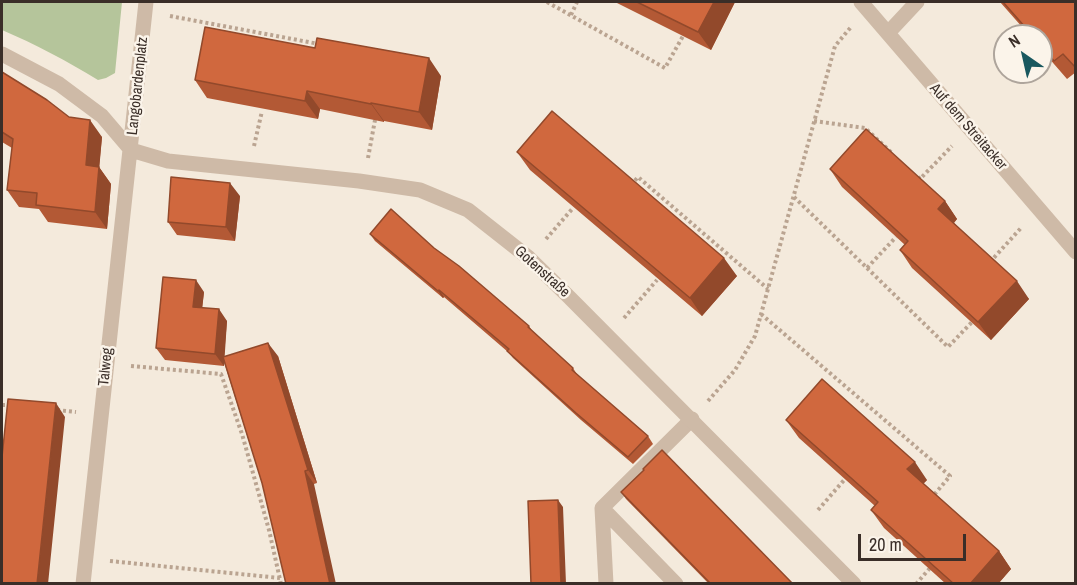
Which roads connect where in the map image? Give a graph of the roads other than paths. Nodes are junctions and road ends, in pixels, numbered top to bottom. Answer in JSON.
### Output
{"nodes":[{"id":1,"x":917,"y":2,"type":"edge"},
{"id":2,"x":864,"y":5,"type":"edge"},
{"id":3,"x":146,"y":7,"type":"edge"},
{"id":4,"x":888,"y":33,"type":"junction"},
{"id":5,"x":2,"y":54,"type":"edge"},
{"id":6,"x":131,"y":150,"type":"junction"},
{"id":7,"x":1076,"y":252,"type":"edge"},
{"id":8,"x":692,"y":419,"type":"junction"},
{"id":9,"x":602,"y":508,"type":"junction"},
{"id":10,"x":83,"y":584,"type":"edge"},
{"id":11,"x":606,"y":584,"type":"edge"},
{"id":12,"x":676,"y":584,"type":"edge"},
{"id":13,"x":854,"y":584,"type":"edge"}],
"edges":[{"from":1,"to":4,"type":"street"},
{"from":2,"to":4,"type":"street","name":"Auf dem Streitacker"},
{"from":3,"to":6,"type":"street","name":"Langobardenplatz"},
{"from":4,"to":7,"type":"street","name":"Auf dem Streitacker"},
{"from":5,"to":6,"type":"street","name":"Langobardenplatz"},
{"from":6,"to":8,"type":"street","name":"Gotenstraße"},
{"from":6,"to":10,"type":"street","name":"Talweg"},
{"from":8,"to":9,"type":"street"},
{"from":8,"to":13,"type":"street","name":"Gotenstraße"},
{"from":9,"to":11,"type":"street"},
{"from":9,"to":12,"type":"street"}]}
